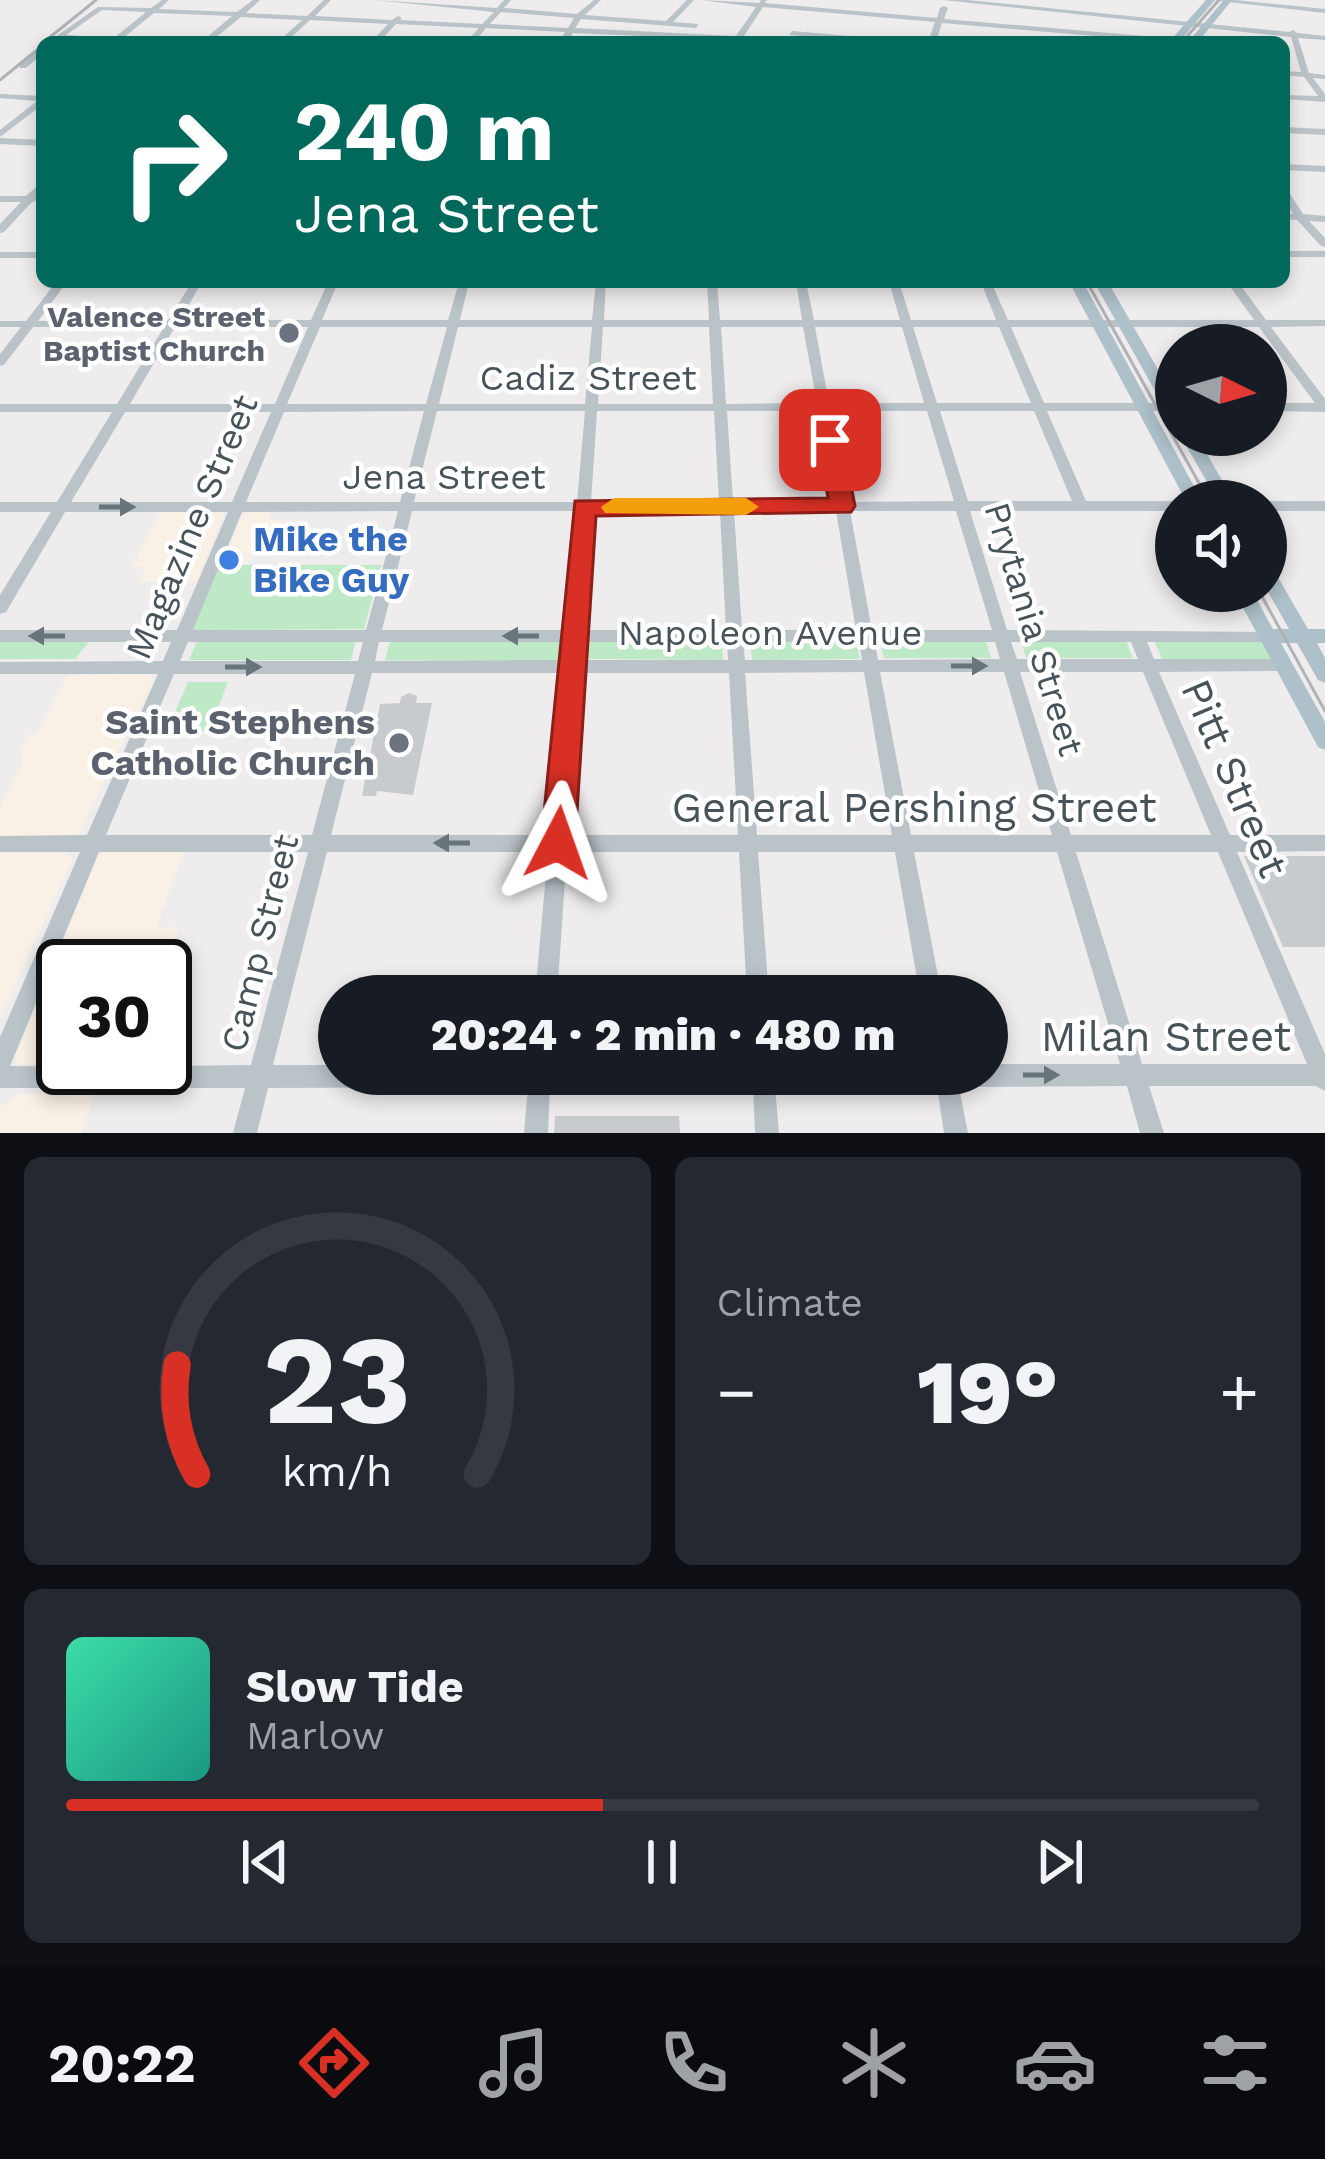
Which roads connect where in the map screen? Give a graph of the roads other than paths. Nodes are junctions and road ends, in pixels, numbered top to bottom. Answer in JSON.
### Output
{"nodes":[{"id":1,"x":166,"y":0,"type":"edge"},
{"id":2,"x":257,"y":0,"type":"edge"},
{"id":3,"x":328,"y":0,"type":"edge"},
{"id":4,"x":377,"y":0,"type":"edge"},
{"id":5,"x":508,"y":0,"type":"edge"},
{"id":6,"x":598,"y":0,"type":"edge"},
{"id":7,"x":691,"y":0,"type":"edge"},
{"id":8,"x":704,"y":0,"type":"edge"},
{"id":9,"x":886,"y":0,"type":"edge"},
{"id":10,"x":947,"y":0,"type":"edge"},
{"id":11,"x":969,"y":0,"type":"edge"},
{"id":12,"x":1212,"y":0,"type":"edge"},
{"id":13,"x":1228,"y":1,"type":"edge"},
{"id":14,"x":415,"y":2,"type":"edge"},
{"id":15,"x":762,"y":2,"type":"edge"},
{"id":16,"x":823,"y":4,"type":"edge"},
{"id":17,"x":1018,"y":4,"type":"edge"},
{"id":18,"x":1066,"y":7,"type":"edge"},
{"id":19,"x":496,"y":10,"type":"junction"},
{"id":20,"x":153,"y":11,"type":"junction"},
{"id":21,"x":1325,"y":11,"type":"edge"},
{"id":22,"x":880,"y":13,"type":"junction"},
{"id":23,"x":239,"y":15,"type":"junction"},
{"id":24,"x":579,"y":16,"type":"junction"},
{"id":25,"x":309,"y":18,"type":"junction"},
{"id":26,"x":940,"y":18,"type":"junction"},
{"id":27,"x":394,"y":22,"type":"junction"},
{"id":28,"x":667,"y":23,"type":"junction"},
{"id":29,"x":1192,"y":23,"type":"junction"},
{"id":30,"x":1014,"y":24,"type":"junction"},
{"id":31,"x":1207,"y":25,"type":"junction"},
{"id":32,"x":482,"y":26,"type":"junction"},
{"id":33,"x":569,"y":30,"type":"junction"},
{"id":34,"x":1294,"y":33,"type":"junction"},
{"id":35,"x":60,"y":36,"type":"edge"},
{"id":36,"x":121,"y":36,"type":"edge"},
{"id":37,"x":213,"y":36,"type":"edge"},
{"id":38,"x":289,"y":36,"type":"edge"},
{"id":39,"x":381,"y":36,"type":"edge"},
{"id":40,"x":474,"y":36,"type":"edge"},
{"id":41,"x":566,"y":36,"type":"edge"},
{"id":42,"x":738,"y":36,"type":"edge"},
{"id":43,"x":802,"y":36,"type":"edge"},
{"id":44,"x":868,"y":36,"type":"edge"},
{"id":45,"x":934,"y":36,"type":"edge"},
{"id":46,"x":1128,"y":36,"type":"edge"},
{"id":47,"x":1180,"y":36,"type":"edge"},
{"id":48,"x":1197,"y":36,"type":"edge"},
{"id":49,"x":1325,"y":37,"type":"edge"},
{"id":50,"x":1290,"y":74,"type":"edge"},
{"id":51,"x":1306,"y":75,"type":"junction"},
{"id":52,"x":1325,"y":77,"type":"edge"},
{"id":53,"x":0,"y":96,"type":"edge"},
{"id":54,"x":1290,"y":97,"type":"edge"},
{"id":55,"x":36,"y":99,"type":"edge"},
{"id":56,"x":1325,"y":99,"type":"edge"},
{"id":57,"x":36,"y":105,"type":"edge"},
{"id":58,"x":1290,"y":130,"type":"edge"},
{"id":59,"x":1325,"y":132,"type":"edge"},
{"id":60,"x":0,"y":138,"type":"edge"},
{"id":61,"x":36,"y":142,"type":"edge"},
{"id":62,"x":1290,"y":166,"type":"edge"},
{"id":63,"x":1325,"y":169,"type":"edge"},
{"id":64,"x":0,"y":199,"type":"edge"},
{"id":65,"x":36,"y":199,"type":"edge"},
{"id":66,"x":1290,"y":201,"type":"edge"},
{"id":67,"x":1290,"y":216,"type":"edge"},
{"id":68,"x":1300,"y":217,"type":"junction"},
{"id":69,"x":1325,"y":219,"type":"edge"},
{"id":70,"x":0,"y":230,"type":"edge"},
{"id":71,"x":1325,"y":244,"type":"edge"},
{"id":72,"x":1290,"y":254,"type":"edge"},
{"id":73,"x":1325,"y":254,"type":"edge"},
{"id":74,"x":36,"y":255,"type":"edge"},
{"id":75,"x":0,"y":256,"type":"edge"},
{"id":76,"x":57,"y":288,"type":"edge"},
{"id":77,"x":193,"y":288,"type":"edge"},
{"id":78,"x":330,"y":288,"type":"edge"},
{"id":79,"x":462,"y":288,"type":"edge"},
{"id":80,"x":601,"y":288,"type":"edge"},
{"id":81,"x":712,"y":288,"type":"edge"},
{"id":82,"x":802,"y":288,"type":"edge"},
{"id":83,"x":896,"y":288,"type":"edge"},
{"id":84,"x":989,"y":288,"type":"edge"},
{"id":85,"x":1079,"y":288,"type":"edge"},
{"id":86,"x":1104,"y":288,"type":"edge"},
{"id":87,"x":1237,"y":288,"type":"edge"},
{"id":88,"x":1263,"y":323,"type":"junction"},
{"id":89,"x":1325,"y":323,"type":"edge"},
{"id":90,"x":0,"y":324,"type":"edge"},
{"id":91,"x":29,"y":324,"type":"junction"},
{"id":92,"x":171,"y":324,"type":"junction"},
{"id":93,"x":453,"y":324,"type":"junction"},
{"id":94,"x":598,"y":324,"type":"junction"},
{"id":95,"x":715,"y":324,"type":"junction"},
{"id":96,"x":809,"y":324,"type":"junction"},
{"id":97,"x":907,"y":324,"type":"junction"},
{"id":98,"x":1004,"y":324,"type":"junction"},
{"id":99,"x":1097,"y":324,"type":"junction"},
{"id":100,"x":1124,"y":324,"type":"junction"},
{"id":101,"x":314,"y":325,"type":"junction"},
{"id":102,"x":0,"y":362,"type":"edge"},
{"id":103,"x":1155,"y":376,"type":"edge"},
{"id":104,"x":720,"y":407,"type":"junction"},
{"id":105,"x":824,"y":407,"type":"junction"},
{"id":106,"x":932,"y":407,"type":"junction"},
{"id":107,"x":1039,"y":407,"type":"junction"},
{"id":108,"x":1143,"y":407,"type":"junction"},
{"id":109,"x":1287,"y":407,"type":"edge"},
{"id":110,"x":1325,"y":407,"type":"edge"},
{"id":111,"x":0,"y":408,"type":"edge"},
{"id":112,"x":121,"y":408,"type":"junction"},
{"id":113,"x":278,"y":408,"type":"junction"},
{"id":114,"x":432,"y":408,"type":"junction"},
{"id":115,"x":591,"y":408,"type":"junction"},
{"id":116,"x":1155,"y":408,"type":"edge"},
{"id":117,"x":1183,"y":480,"type":"edge"},
{"id":118,"x":842,"y":506,"type":"junction"},
{"id":119,"x":962,"y":506,"type":"junction"},
{"id":120,"x":1081,"y":506,"type":"junction"},
{"id":121,"x":1155,"y":506,"type":"edge"},
{"id":122,"x":1287,"y":506,"type":"edge"},
{"id":123,"x":1325,"y":506,"type":"edge"},
{"id":124,"x":0,"y":507,"type":"edge"},
{"id":125,"x":62,"y":507,"type":"junction"},
{"id":126,"x":406,"y":507,"type":"junction"},
{"id":127,"x":584,"y":507,"type":"junction"},
{"id":128,"x":727,"y":507,"type":"junction"},
{"id":129,"x":236,"y":508,"type":"junction"},
{"id":130,"x":0,"y":608,"type":"edge"},
{"id":131,"x":1287,"y":608,"type":"edge"},
{"id":132,"x":1255,"y":612,"type":"edge"},
{"id":133,"x":0,"y":636,"type":"edge"},
{"id":134,"x":99,"y":636,"type":"junction"},
{"id":135,"x":180,"y":636,"type":"junction"},
{"id":136,"x":373,"y":636,"type":"junction"},
{"id":137,"x":574,"y":636,"type":"junction"},
{"id":138,"x":735,"y":636,"type":"junction"},
{"id":139,"x":866,"y":636,"type":"junction"},
{"id":140,"x":1001,"y":636,"type":"junction"},
{"id":141,"x":1136,"y":636,"type":"junction"},
{"id":142,"x":1268,"y":636,"type":"junction"},
{"id":143,"x":1303,"y":636,"type":"junction"},
{"id":144,"x":1325,"y":636,"type":"edge"},
{"id":145,"x":1010,"y":665,"type":"junction"},
{"id":146,"x":1148,"y":665,"type":"junction"},
{"id":147,"x":1284,"y":665,"type":"junction"},
{"id":148,"x":572,"y":666,"type":"junction"},
{"id":149,"x":737,"y":666,"type":"junction"},
{"id":150,"x":871,"y":666,"type":"junction"},
{"id":151,"x":84,"y":667,"type":"junction"},
{"id":152,"x":167,"y":667,"type":"junction"},
{"id":153,"x":365,"y":667,"type":"junction"},
{"id":154,"x":0,"y":668,"type":"edge"},
{"id":155,"x":1323,"y":668,"type":"edge"},
{"id":156,"x":1325,"y":741,"type":"edge"},
{"id":157,"x":320,"y":843,"type":"junction"},
{"id":158,"x":558,"y":843,"type":"junction"},
{"id":159,"x":748,"y":843,"type":"junction"},
{"id":160,"x":904,"y":843,"type":"junction"},
{"id":161,"x":1066,"y":843,"type":"junction"},
{"id":162,"x":1224,"y":843,"type":"junction"},
{"id":163,"x":1325,"y":843,"type":"edge"},
{"id":164,"x":0,"y":844,"type":"edge"},
{"id":165,"x":94,"y":844,"type":"junction"},
{"id":166,"x":548,"y":975,"type":"edge"},
{"id":167,"x":757,"y":975,"type":"edge"},
{"id":168,"x":928,"y":975,"type":"edge"},
{"id":169,"x":0,"y":1063,"type":"edge"},
{"id":170,"x":1008,"y":1075,"type":"edge"},
{"id":171,"x":1135,"y":1075,"type":"junction"},
{"id":172,"x":260,"y":1076,"type":"junction"},
{"id":173,"x":318,"y":1076,"type":"edge"},
{"id":174,"x":1324,"y":1076,"type":"edge"},
{"id":175,"x":0,"y":1077,"type":"edge"},
{"id":176,"x":539,"y":1095,"type":"edge"},
{"id":177,"x":764,"y":1095,"type":"edge"},
{"id":178,"x":949,"y":1095,"type":"edge"},
{"id":179,"x":245,"y":1133,"type":"edge"},
{"id":180,"x":536,"y":1133,"type":"edge"},
{"id":181,"x":767,"y":1133,"type":"edge"},
{"id":182,"x":956,"y":1133,"type":"edge"},
{"id":183,"x":1152,"y":1133,"type":"edge"}],
"edges":[{"from":1,"to":20,"type":"street"},
{"from":2,"to":23,"type":"street"},
{"from":3,"to":25,"type":"street"},
{"from":4,"to":14,"type":"street"},
{"from":5,"to":19,"type":"street"},
{"from":6,"to":24,"type":"street"},
{"from":7,"to":28,"type":"street"},
{"from":8,"to":15,"type":"street"},
{"from":9,"to":22,"type":"street"},
{"from":10,"to":17,"type":"street"},
{"from":10,"to":26,"type":"street"},
{"from":11,"to":17,"type":"street"},
{"from":12,"to":13,"type":"street"},
{"from":12,"to":29,"type":"main road"},
{"from":13,"to":21,"type":"street"},
{"from":13,"to":31,"type":"main road"},
{"from":14,"to":19,"type":"street"},
{"from":14,"to":27,"type":"street"},
{"from":15,"to":16,"type":"street"},
{"from":15,"to":42,"type":"street"},
{"from":16,"to":22,"type":"street"},
{"from":16,"to":43,"type":"street"},
{"from":17,"to":18,"type":"street"},
{"from":17,"to":30,"type":"street"},
{"from":18,"to":29,"type":"street"},
{"from":19,"to":24,"type":"street"},
{"from":19,"to":32,"type":"street"},
{"from":20,"to":23,"type":"street"},
{"from":20,"to":35,"type":"street"},
{"from":20,"to":36,"type":"street"},
{"from":22,"to":26,"type":"street"},
{"from":22,"to":44,"type":"street"},
{"from":23,"to":25,"type":"street"},
{"from":23,"to":37,"type":"street"},
{"from":24,"to":28,"type":"street"},
{"from":24,"to":33,"type":"street"},
{"from":25,"to":27,"type":"street"},
{"from":25,"to":38,"type":"street"},
{"from":26,"to":30,"type":"street"},
{"from":26,"to":45,"type":"street"},
{"from":27,"to":32,"type":"street"},
{"from":27,"to":39,"type":"street"},
{"from":28,"to":42,"type":"street"},
{"from":29,"to":31,"type":"street"},
{"from":29,"to":47,"type":"main road"},
{"from":30,"to":46,"type":"street"},
{"from":31,"to":34,"type":"street"},
{"from":31,"to":48,"type":"main road"},
{"from":32,"to":33,"type":"street"},
{"from":32,"to":40,"type":"street"},
{"from":33,"to":41,"type":"street"},
{"from":33,"to":42,"type":"street"},
{"from":34,"to":49,"type":"street"},
{"from":34,"to":51,"type":"street"},
{"from":50,"to":51,"type":"street"},
{"from":51,"to":52,"type":"street"},
{"from":51,"to":56,"type":"street"},
{"from":53,"to":55,"type":"street"},
{"from":54,"to":56,"type":"street"},
{"from":57,"to":60,"type":"street"},
{"from":58,"to":59,"type":"street"},
{"from":60,"to":61,"type":"street"},
{"from":62,"to":63,"type":"street"},
{"from":64,"to":65,"type":"street"},
{"from":65,"to":70,"type":"street"},
{"from":66,"to":68,"type":"street"},
{"from":67,"to":68,"type":"street"},
{"from":68,"to":69,"type":"street"},
{"from":68,"to":71,"type":"street"},
{"from":72,"to":73,"type":"street"},
{"from":74,"to":75,"type":"street"},
{"from":76,"to":91,"type":"street"},
{"from":77,"to":92,"type":"street"},
{"from":78,"to":101,"type":"street","name":"Magazine Street"},
{"from":79,"to":93,"type":"street","name":"Camp Street"},
{"from":80,"to":94,"type":"street"},
{"from":81,"to":95,"type":"street"},
{"from":82,"to":96,"type":"street"},
{"from":83,"to":97,"type":"street","name":"Prytania Street"},
{"from":84,"to":98,"type":"street"},
{"from":85,"to":99,"type":"main road"},
{"from":86,"to":100,"type":"main road"},
{"from":87,"to":88,"type":"street"},
{"from":88,"to":89,"type":"street"},
{"from":88,"to":100,"type":"street"},
{"from":88,"to":110,"type":"street"},
{"from":90,"to":91,"type":"street"},
{"from":91,"to":92,"type":"street"},
{"from":91,"to":102,"type":"street"},
{"from":92,"to":101,"type":"street"},
{"from":92,"to":112,"type":"street"},
{"from":93,"to":94,"type":"street"},
{"from":93,"to":101,"type":"street"},
{"from":93,"to":114,"type":"street","name":"Camp Street"},
{"from":94,"to":95,"type":"street"},
{"from":94,"to":115,"type":"street"},
{"from":95,"to":96,"type":"street"},
{"from":95,"to":104,"type":"street"},
{"from":96,"to":97,"type":"street"},
{"from":96,"to":105,"type":"street"},
{"from":97,"to":98,"type":"street"},
{"from":97,"to":106,"type":"street","name":"Prytania Street"},
{"from":98,"to":99,"type":"street"},
{"from":98,"to":107,"type":"street"},
{"from":99,"to":100,"type":"street"},
{"from":99,"to":108,"type":"main road"},
{"from":100,"to":103,"type":"main road"},
{"from":101,"to":113,"type":"street","name":"Magazine Street"},
{"from":104,"to":105,"type":"street","name":"Cadiz Street"},
{"from":104,"to":115,"type":"street","name":"Cadiz Street"},
{"from":104,"to":128,"type":"street"},
{"from":105,"to":106,"type":"street","name":"Cadiz Street"},
{"from":105,"to":118,"type":"street"},
{"from":106,"to":107,"type":"street","name":"Cadiz Street"},
{"from":106,"to":119,"type":"street","name":"Prytania Street"},
{"from":107,"to":108,"type":"street","name":"Cadiz Street"},
{"from":107,"to":120,"type":"street"},
{"from":108,"to":116,"type":"street","name":"Cadiz Street"},
{"from":108,"to":117,"type":"main road"},
{"from":109,"to":110,"type":"street"},
{"from":111,"to":112,"type":"street","name":"Cadiz Street"},
{"from":112,"to":113,"type":"street","name":"Cadiz Street"},
{"from":112,"to":125,"type":"street"},
{"from":113,"to":114,"type":"street","name":"Cadiz Street"},
{"from":113,"to":129,"type":"street","name":"Magazine Street"},
{"from":114,"to":115,"type":"street","name":"Cadiz Street"},
{"from":114,"to":126,"type":"street","name":"Camp Street"},
{"from":115,"to":127,"type":"street"},
{"from":118,"to":119,"type":"street","name":"Jena Street"},
{"from":118,"to":128,"type":"street","name":"Jena Street"},
{"from":118,"to":139,"type":"street"},
{"from":119,"to":120,"type":"street","name":"Jena Street"},
{"from":119,"to":140,"type":"street","name":"Prytania Street"},
{"from":120,"to":121,"type":"street","name":"Jena Street"},
{"from":122,"to":123,"type":"street"},
{"from":124,"to":125,"type":"street","name":"Jena Street"},
{"from":125,"to":129,"type":"street","name":"Jena Street","one_way":true},
{"from":125,"to":130,"type":"street"},
{"from":126,"to":127,"type":"street","name":"Jena Street"},
{"from":126,"to":129,"type":"street","name":"Jena Street"},
{"from":126,"to":136,"type":"street","name":"Camp Street"},
{"from":127,"to":128,"type":"street","name":"Jena Street"},
{"from":127,"to":137,"type":"street"},
{"from":128,"to":138,"type":"street"},
{"from":129,"to":135,"type":"street","name":"Magazine Street"},
{"from":131,"to":143,"type":"main road"},
{"from":132,"to":142,"type":"main road"},
{"from":134,"to":133,"type":"street","name":"Napoleon Avenue","one_way":true},
{"from":134,"to":135,"type":"street","name":"Napoleon Avenue"},
{"from":134,"to":151,"type":"street"},
{"from":135,"to":136,"type":"street","name":"Napoleon Avenue"},
{"from":135,"to":152,"type":"street","name":"Magazine Street"},
{"from":137,"to":136,"type":"street","name":"Napoleon Avenue","one_way":true},
{"from":136,"to":153,"type":"street","name":"Camp Street"},
{"from":137,"to":138,"type":"street","name":"Napoleon Avenue"},
{"from":137,"to":148,"type":"street"},
{"from":138,"to":139,"type":"street","name":"Napoleon Avenue"},
{"from":138,"to":149,"type":"street"},
{"from":139,"to":140,"type":"street","name":"Napoleon Avenue"},
{"from":139,"to":150,"type":"street"},
{"from":140,"to":141,"type":"street","name":"Napoleon Avenue"},
{"from":140,"to":145,"type":"street","name":"Prytania Street"},
{"from":141,"to":142,"type":"street","name":"Napoleon Avenue"},
{"from":141,"to":146,"type":"street","name":"Pitt Street"},
{"from":142,"to":143,"type":"main road","name":"Napoleon Avenue"},
{"from":142,"to":147,"type":"main road"},
{"from":143,"to":144,"type":"main road","name":"Napoleon Avenue"},
{"from":143,"to":155,"type":"main road"},
{"from":145,"to":146,"type":"street","name":"Napoleon Avenue"},
{"from":150,"to":145,"type":"street","name":"Napoleon Avenue","one_way":true},
{"from":145,"to":161,"type":"street","name":"Prytania Street"},
{"from":146,"to":147,"type":"street","name":"Napoleon Avenue"},
{"from":146,"to":162,"type":"street","name":"Pitt Street"},
{"from":147,"to":155,"type":"main road","name":"Napoleon Avenue"},
{"from":147,"to":156,"type":"main road"},
{"from":148,"to":149,"type":"street","name":"Napoleon Avenue"},
{"from":148,"to":153,"type":"street","name":"Napoleon Avenue"},
{"from":148,"to":158,"type":"street"},
{"from":149,"to":150,"type":"street","name":"Napoleon Avenue"},
{"from":149,"to":159,"type":"street"},
{"from":150,"to":160,"type":"street"},
{"from":151,"to":152,"type":"street","name":"Napoleon Avenue"},
{"from":151,"to":154,"type":"street","name":"Napoleon Avenue"},
{"from":152,"to":153,"type":"street","name":"Napoleon Avenue","one_way":true},
{"from":152,"to":165,"type":"street","name":"Magazine Street"},
{"from":153,"to":157,"type":"street","name":"Camp Street"},
{"from":158,"to":157,"type":"street","name":"General Pershing Street","one_way":true},
{"from":157,"to":165,"type":"street","name":"General Pershing Street"},
{"from":157,"to":172,"type":"street","name":"Camp Street"},
{"from":158,"to":159,"type":"street","name":"General Pershing Street"},
{"from":158,"to":166,"type":"street"},
{"from":159,"to":160,"type":"street","name":"General Pershing Street"},
{"from":159,"to":167,"type":"street"},
{"from":160,"to":161,"type":"street","name":"General Pershing Street"},
{"from":160,"to":168,"type":"street"},
{"from":161,"to":162,"type":"street","name":"General Pershing Street"},
{"from":161,"to":171,"type":"street","name":"Prytania Street"},
{"from":162,"to":163,"type":"street","name":"General Pershing Street"},
{"from":162,"to":174,"type":"street","name":"Pitt Street"},
{"from":164,"to":165,"type":"street","name":"General Pershing Street"},
{"from":165,"to":169,"type":"street","name":"Magazine Street"},
{"from":170,"to":171,"type":"street","name":"Milan Street","one_way":true},
{"from":171,"to":174,"type":"street","name":"Milan Street"},
{"from":171,"to":183,"type":"street","name":"Prytania Street"},
{"from":172,"to":173,"type":"street","name":"Milan Street"},
{"from":172,"to":175,"type":"street","name":"Milan Street"},
{"from":172,"to":179,"type":"street","name":"Camp Street"},
{"from":176,"to":180,"type":"street"},
{"from":177,"to":181,"type":"street"},
{"from":178,"to":182,"type":"street"}]}
